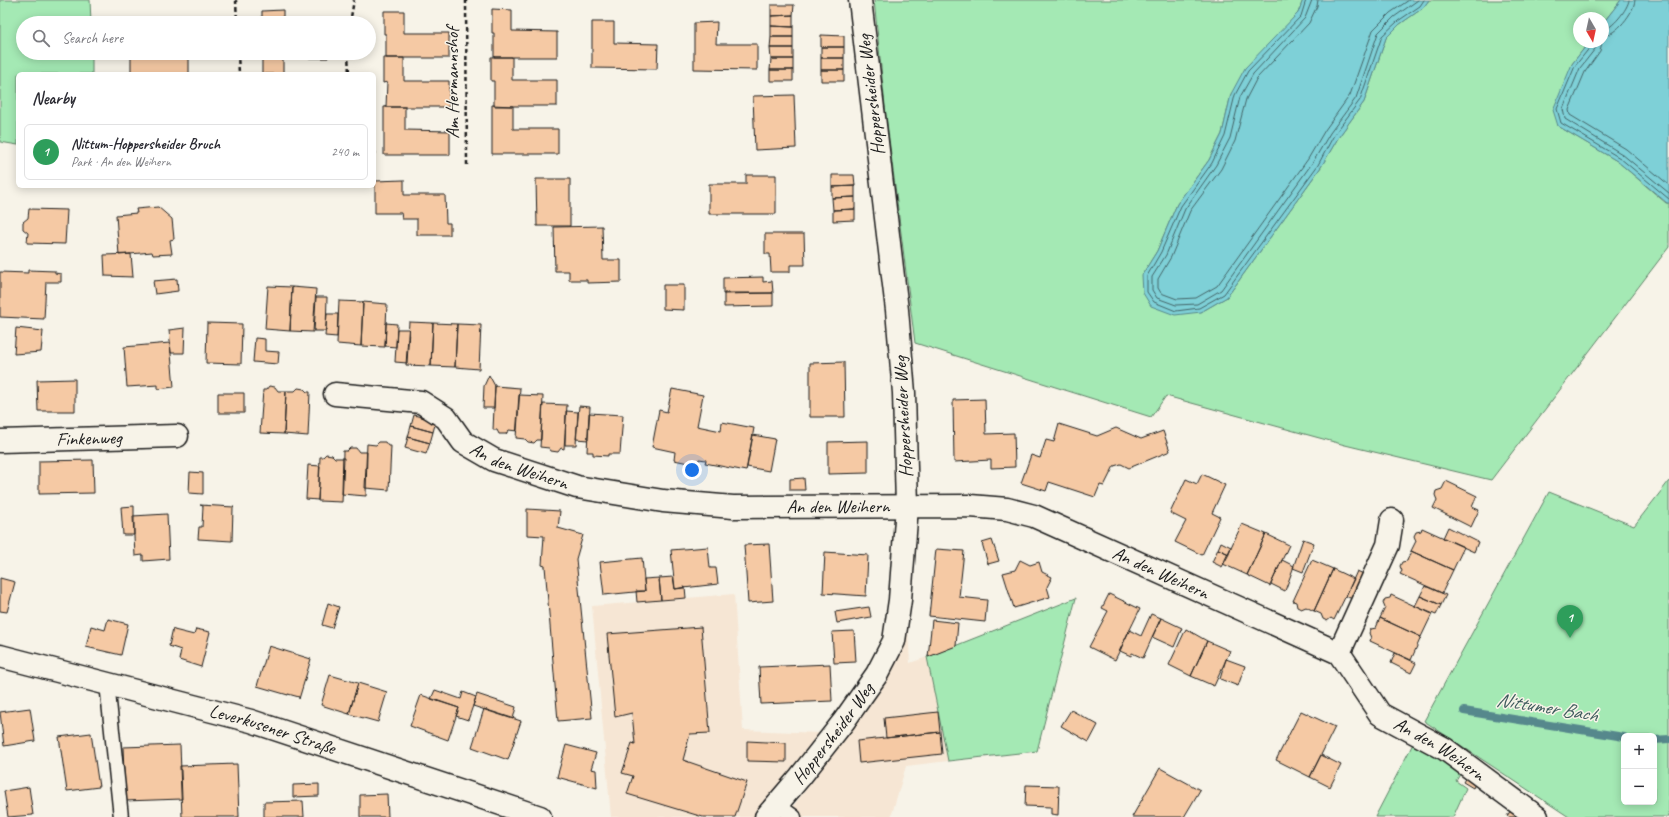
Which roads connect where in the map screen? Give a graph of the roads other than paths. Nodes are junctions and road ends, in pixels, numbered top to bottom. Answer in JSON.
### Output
{"nodes":[{"id":1,"x":860,"y":0,"type":"edge"},
{"id":2,"x":335,"y":394,"type":"dead end"},
{"id":3,"x":177,"y":436,"type":"dead end"},
{"id":4,"x":0,"y":441,"type":"edge"},
{"id":5,"x":907,"y":506,"type":"junction"},
{"id":6,"x":1392,"y":520,"type":"dead end"},
{"id":7,"x":1339,"y":653,"type":"junction"},
{"id":8,"x":0,"y":656,"type":"edge"},
{"id":9,"x":107,"y":683,"type":"junction"},
{"id":10,"x":771,"y":811,"type":"edge"},
{"id":11,"x":121,"y":817,"type":"edge"},
{"id":12,"x":540,"y":817,"type":"edge"},
{"id":13,"x":794,"y":817,"type":"edge"},
{"id":14,"x":1537,"y":817,"type":"edge"}],
"edges":[{"from":1,"to":5,"type":"street","name":"Hoppersheider Weg"},
{"from":2,"to":5,"type":"street","name":"An den Weihern"},
{"from":3,"to":4,"type":"street","name":"Finkenweg"},
{"from":5,"to":7,"type":"street","name":"An den Weihern"},
{"from":5,"to":10,"type":"street","name":"Hoppersheider Weg"},
{"from":6,"to":7,"type":"street"},
{"from":7,"to":14,"type":"street","name":"An den Weihern"},
{"from":8,"to":9,"type":"street","name":"Leverkusener Straße"},
{"from":9,"to":11,"type":"lane"},
{"from":9,"to":12,"type":"street","name":"Leverkusener Straße"},
{"from":10,"to":13,"type":"lane"}]}
